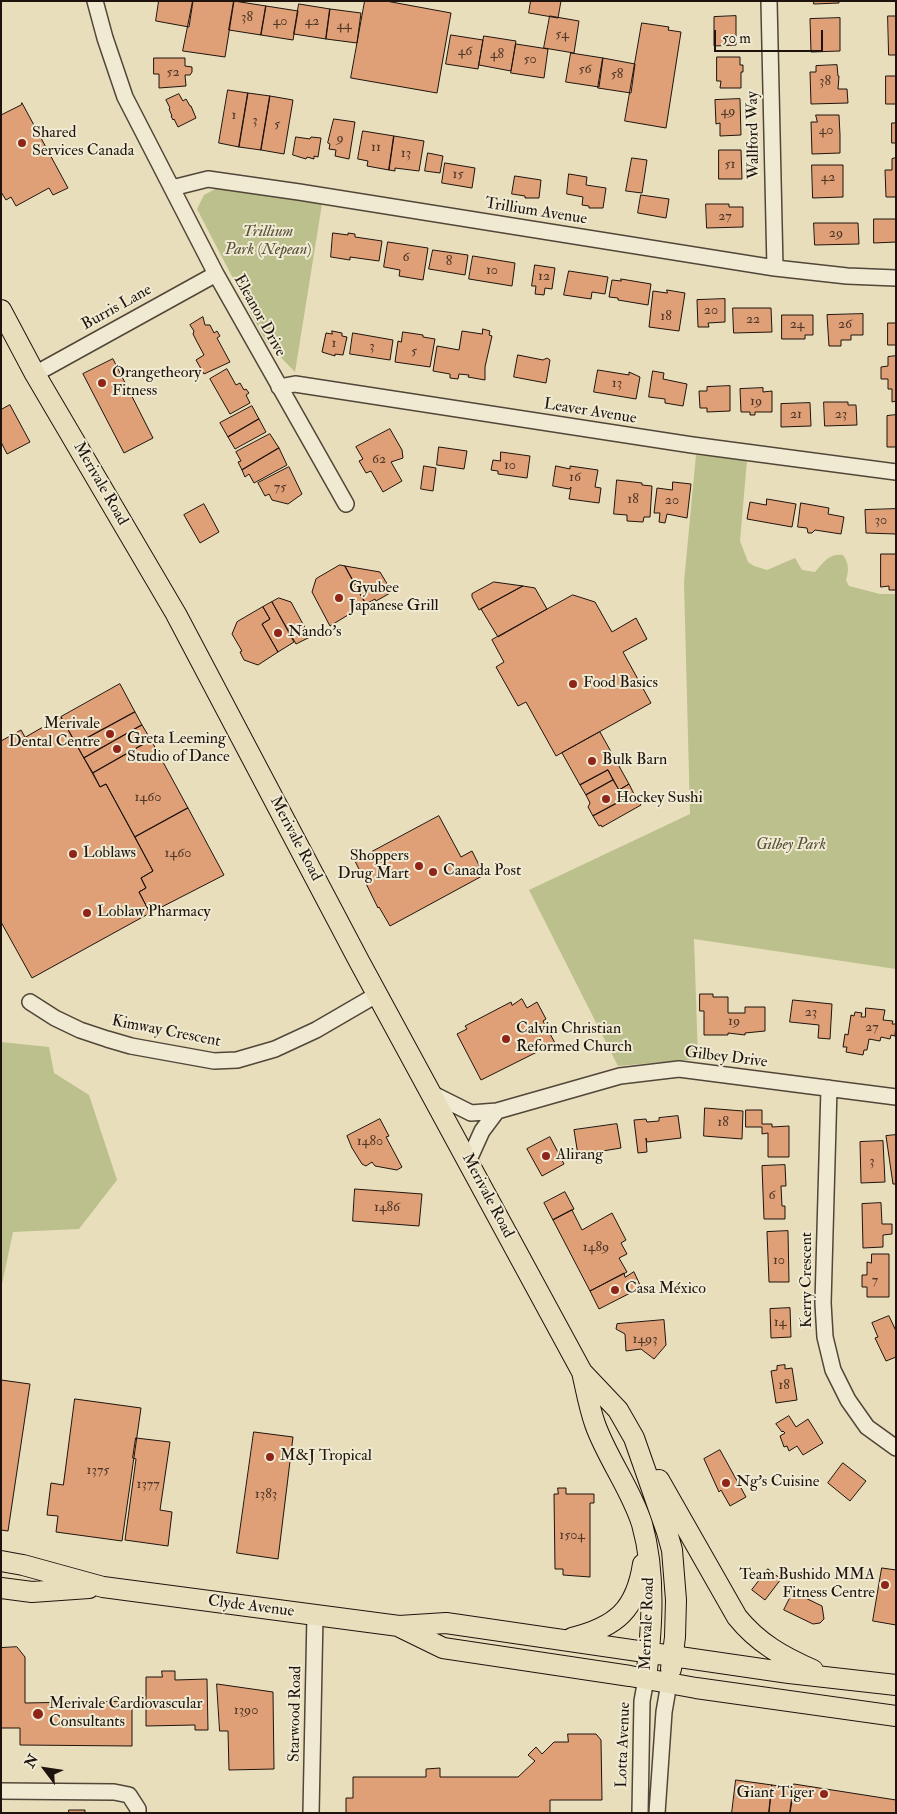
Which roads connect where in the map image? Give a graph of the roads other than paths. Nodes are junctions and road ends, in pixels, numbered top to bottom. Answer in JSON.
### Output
{"nodes":[{"id":1,"x":95,"y":1,"type":"edge"},
{"id":2,"x":768,"y":1,"type":"edge"},
{"id":3,"x":172,"y":188,"type":"junction"},
{"id":4,"x":775,"y":268,"type":"junction"},
{"id":5,"x":216,"y":274,"type":"junction"},
{"id":6,"x":896,"y":278,"type":"edge"},
{"id":7,"x":1,"y":310,"type":"edge"},
{"id":8,"x":35,"y":374,"type":"junction"},
{"id":9,"x":279,"y":387,"type":"junction"},
{"id":10,"x":896,"y":472,"type":"edge"},
{"id":11,"x":346,"y":504,"type":"dead end"},
{"id":12,"x":378,"y":994,"type":"junction"},
{"id":13,"x":30,"y":1002,"type":"dead end"},
{"id":14,"x":829,"y":1088,"type":"junction"},
{"id":15,"x":431,"y":1093,"type":"junction"},
{"id":16,"x":896,"y":1097,"type":"edge"},
{"id":17,"x":497,"y":1110,"type":"junction"},
{"id":18,"x":468,"y":1162,"type":"junction"},
{"id":19,"x":582,"y":1372,"type":"junction"},
{"id":20,"x":634,"y":1438,"type":"junction"},
{"id":21,"x":896,"y":1448,"type":"edge"},
{"id":22,"x":646,"y":1545,"type":"junction"},
{"id":23,"x":1,"y":1561,"type":"edge"},
{"id":24,"x":1,"y":1588,"type":"edge"},
{"id":25,"x":103,"y":1588,"type":"junction"},
{"id":26,"x":315,"y":1616,"type":"junction"},
{"id":27,"x":398,"y":1626,"type":"junction"},
{"id":28,"x":565,"y":1640,"type":"junction"},
{"id":29,"x":649,"y":1652,"type":"junction"},
{"id":30,"x":673,"y":1656,"type":"junction"},
{"id":31,"x":826,"y":1676,"type":"junction"},
{"id":32,"x":646,"y":1679,"type":"junction"},
{"id":33,"x":669,"y":1683,"type":"junction"},
{"id":34,"x":896,"y":1685,"type":"edge"},
{"id":35,"x":896,"y":1716,"type":"edge"},
{"id":36,"x":1,"y":1791,"type":"edge"},
{"id":37,"x":138,"y":1813,"type":"edge"},
{"id":38,"x":311,"y":1813,"type":"edge"},
{"id":39,"x":640,"y":1813,"type":"edge"},
{"id":40,"x":657,"y":1813,"type":"edge"}],
"edges":[{"from":1,"to":3,"type":"street","name":"Eleanor Drive"},
{"from":2,"to":4,"type":"street","name":"Wallford Way"},
{"from":3,"to":4,"type":"street","name":"Trillium Avenue"},
{"from":3,"to":5,"type":"street","name":"Eleanor Drive"},
{"from":4,"to":6,"type":"street","name":"Trillium Avenue"},
{"from":5,"to":8,"type":"street","name":"Burris Lane"},
{"from":5,"to":9,"type":"street","name":"Eleanor Drive"},
{"from":7,"to":8,"type":"main road","name":"Merivale Road"},
{"from":8,"to":12,"type":"main road","name":"Merivale Road"},
{"from":9,"to":10,"type":"street","name":"Leaver Avenue"},
{"from":9,"to":11,"type":"street","name":"Eleanor Drive"},
{"from":12,"to":13,"type":"street","name":"Kimway Crescent"},
{"from":12,"to":15,"type":"main road","name":"Merivale Road"},
{"from":14,"to":16,"type":"street","name":"Gilbey Drive"},
{"from":14,"to":17,"type":"street","name":"Gilbey Drive"},
{"from":14,"to":21,"type":"street","name":"Kerry Crescent"},
{"from":15,"to":17,"type":"street","name":"Gilbey Drive"},
{"from":15,"to":18,"type":"main road","name":"Merivale Road"},
{"from":17,"to":18,"type":"street"},
{"from":18,"to":19,"type":"main road","name":"Merivale Road"},
{"from":19,"to":20,"type":"main road","name":"Merivale Road"},
{"from":19,"to":22,"type":"main road","name":"Merivale Road"},
{"from":20,"to":30,"type":"main road","name":"Merivale Road"},
{"from":20,"to":31,"type":"main road"},
{"from":22,"to":28,"type":"main road"},
{"from":22,"to":29,"type":"main road","name":"Merivale Road"},
{"from":23,"to":25,"type":"main road","name":"Clyde Avenue"},
{"from":24,"to":25,"type":"main road","name":"Clyde Avenue"},
{"from":25,"to":26,"type":"main road","name":"Clyde Avenue"},
{"from":26,"to":27,"type":"main road","name":"Clyde Avenue"},
{"from":26,"to":38,"type":"street","name":"Starwood Road"},
{"from":27,"to":28,"type":"main road","name":"Clyde Avenue"},
{"from":27,"to":32,"type":"main road","name":"Clyde Avenue"},
{"from":28,"to":29,"type":"main road","name":"Clyde Avenue"},
{"from":29,"to":30,"type":"main road","name":"Clyde Avenue"},
{"from":29,"to":32,"type":"main road","name":"Merivale Road"},
{"from":30,"to":31,"type":"main road","name":"Merivale Road"},
{"from":30,"to":33,"type":"main road","name":"Merivale Road"},
{"from":31,"to":34,"type":"main road","name":"Merivale Road"},
{"from":32,"to":33,"type":"main road","name":"Clyde Avenue"},
{"from":32,"to":39,"type":"street","name":"Lotta Avenue"},
{"from":33,"to":35,"type":"main road","name":"Merivale Road"},
{"from":33,"to":40,"type":"street"},
{"from":36,"to":37,"type":"street"}]}
